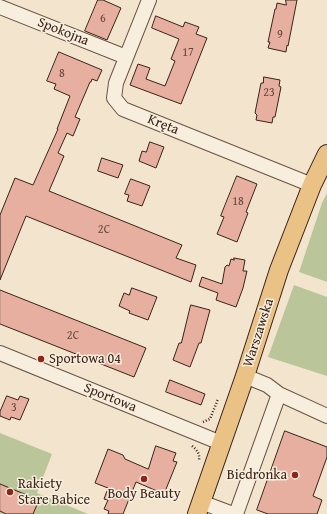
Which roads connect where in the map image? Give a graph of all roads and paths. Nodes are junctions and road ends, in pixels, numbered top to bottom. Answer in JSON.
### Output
{"nodes":[{"id":1,"x":149,"y":0,"type":"edge"},
{"id":2,"x":0,"y":7,"type":"edge"},
{"id":3,"x":126,"y":57,"type":"junction"},
{"id":4,"x":327,"y":154,"type":"edge"},
{"id":5,"x":312,"y":185,"type":"junction"},
{"id":6,"x":0,"y":353,"type":"edge"},
{"id":7,"x":245,"y":376,"type":"junction"},
{"id":8,"x":279,"y":394,"type":"junction"},
{"id":9,"x":327,"y":416,"type":"edge"},
{"id":10,"x":221,"y":443,"type":"junction"},
{"id":11,"x":187,"y":444,"type":"dead end"},
{"id":12,"x":197,"y":466,"type":"dead end"},
{"id":13,"x":199,"y":508,"type":"edge"},
{"id":14,"x":233,"y":514,"type":"edge"},
{"id":15,"x":236,"y":514,"type":"edge"}],
"edges":[{"from":1,"to":3,"type":"street","name":"Kręta"},
{"from":2,"to":3,"type":"street","name":"Spokojna"},
{"from":3,"to":5,"type":"street","name":"Kręta"},
{"from":4,"to":5,"type":"main road","name":"Warszawska"},
{"from":5,"to":7,"type":"main road","name":"Warszawska"},
{"from":6,"to":10,"type":"street","name":"Sportowa"},
{"from":7,"to":8,"type":"street"},
{"from":7,"to":10,"type":"main road","name":"Warszawska"},
{"from":8,"to":9,"type":"street"},
{"from":8,"to":15,"type":"street"},
{"from":10,"to":13,"type":"main road","name":"Warszawska"},
{"from":11,"to":12,"type":"path"},
{"from":13,"to":14,"type":"street"}]}
